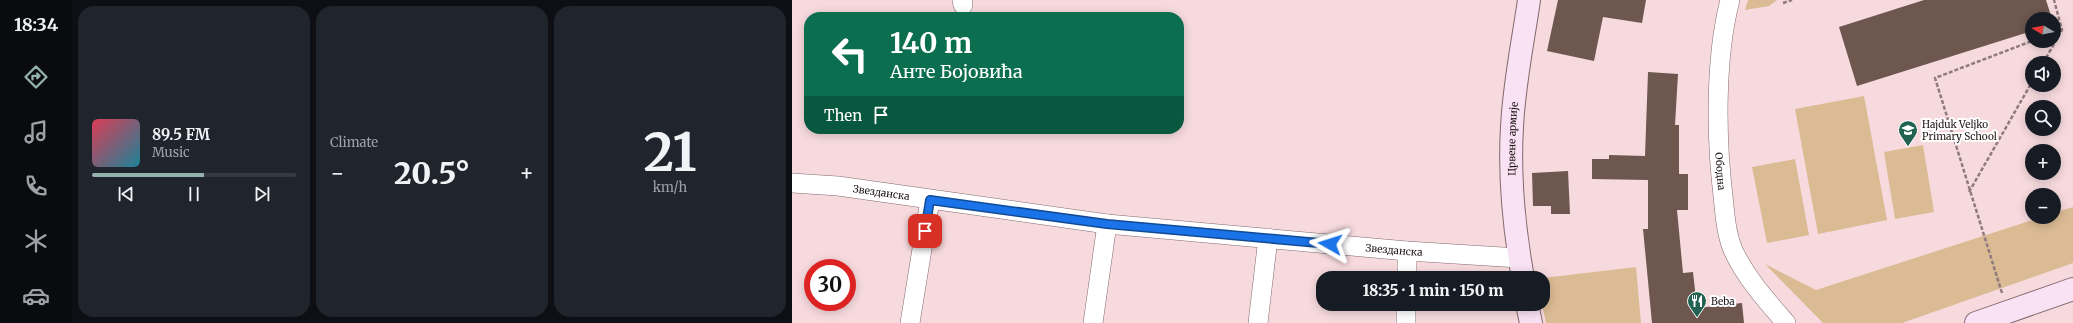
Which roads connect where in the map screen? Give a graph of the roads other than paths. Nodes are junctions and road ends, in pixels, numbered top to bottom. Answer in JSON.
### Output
{"nodes":[{"id":1,"x":1529,"y":0,"type":"edge"},
{"id":2,"x":1730,"y":0,"type":"edge"},
{"id":3,"x":792,"y":183,"type":"edge"},
{"id":4,"x":930,"y":200,"type":"junction"},
{"id":5,"x":1107,"y":224,"type":"junction"},
{"id":6,"x":1268,"y":238,"type":"junction"},
{"id":7,"x":1407,"y":251,"type":"junction"},
{"id":8,"x":1521,"y":268,"type":"edge"},
{"id":9,"x":1407,"y":271,"type":"edge"},
{"id":10,"x":2073,"y":289,"type":"edge"},
{"id":11,"x":1406,"y":311,"type":"edge"},
{"id":12,"x":1528,"y":311,"type":"edge"},
{"id":13,"x":910,"y":323,"type":"edge"},
{"id":14,"x":1093,"y":323,"type":"edge"},
{"id":15,"x":1258,"y":323,"type":"edge"},
{"id":16,"x":1406,"y":323,"type":"edge"},
{"id":17,"x":1531,"y":323,"type":"edge"},
{"id":18,"x":1786,"y":323,"type":"edge"},
{"id":19,"x":1976,"y":323,"type":"edge"}],
"edges":[{"from":1,"to":8,"type":"main road","name":"Црвене армије"},
{"from":2,"to":18,"type":"street","name":"Ободна"},
{"from":3,"to":4,"type":"street","name":"Звезданска"},
{"from":4,"to":5,"type":"street","name":"Звезданска"},
{"from":4,"to":13,"type":"street"},
{"from":5,"to":6,"type":"street","name":"Звезданска"},
{"from":5,"to":14,"type":"street"},
{"from":6,"to":7,"type":"street","name":"Звезданска"},
{"from":6,"to":15,"type":"street"},
{"from":7,"to":8,"type":"street","name":"Звезданска"},
{"from":7,"to":9,"type":"street"},
{"from":10,"to":19,"type":"main road"},
{"from":11,"to":16,"type":"street"},
{"from":12,"to":17,"type":"main road"}]}
